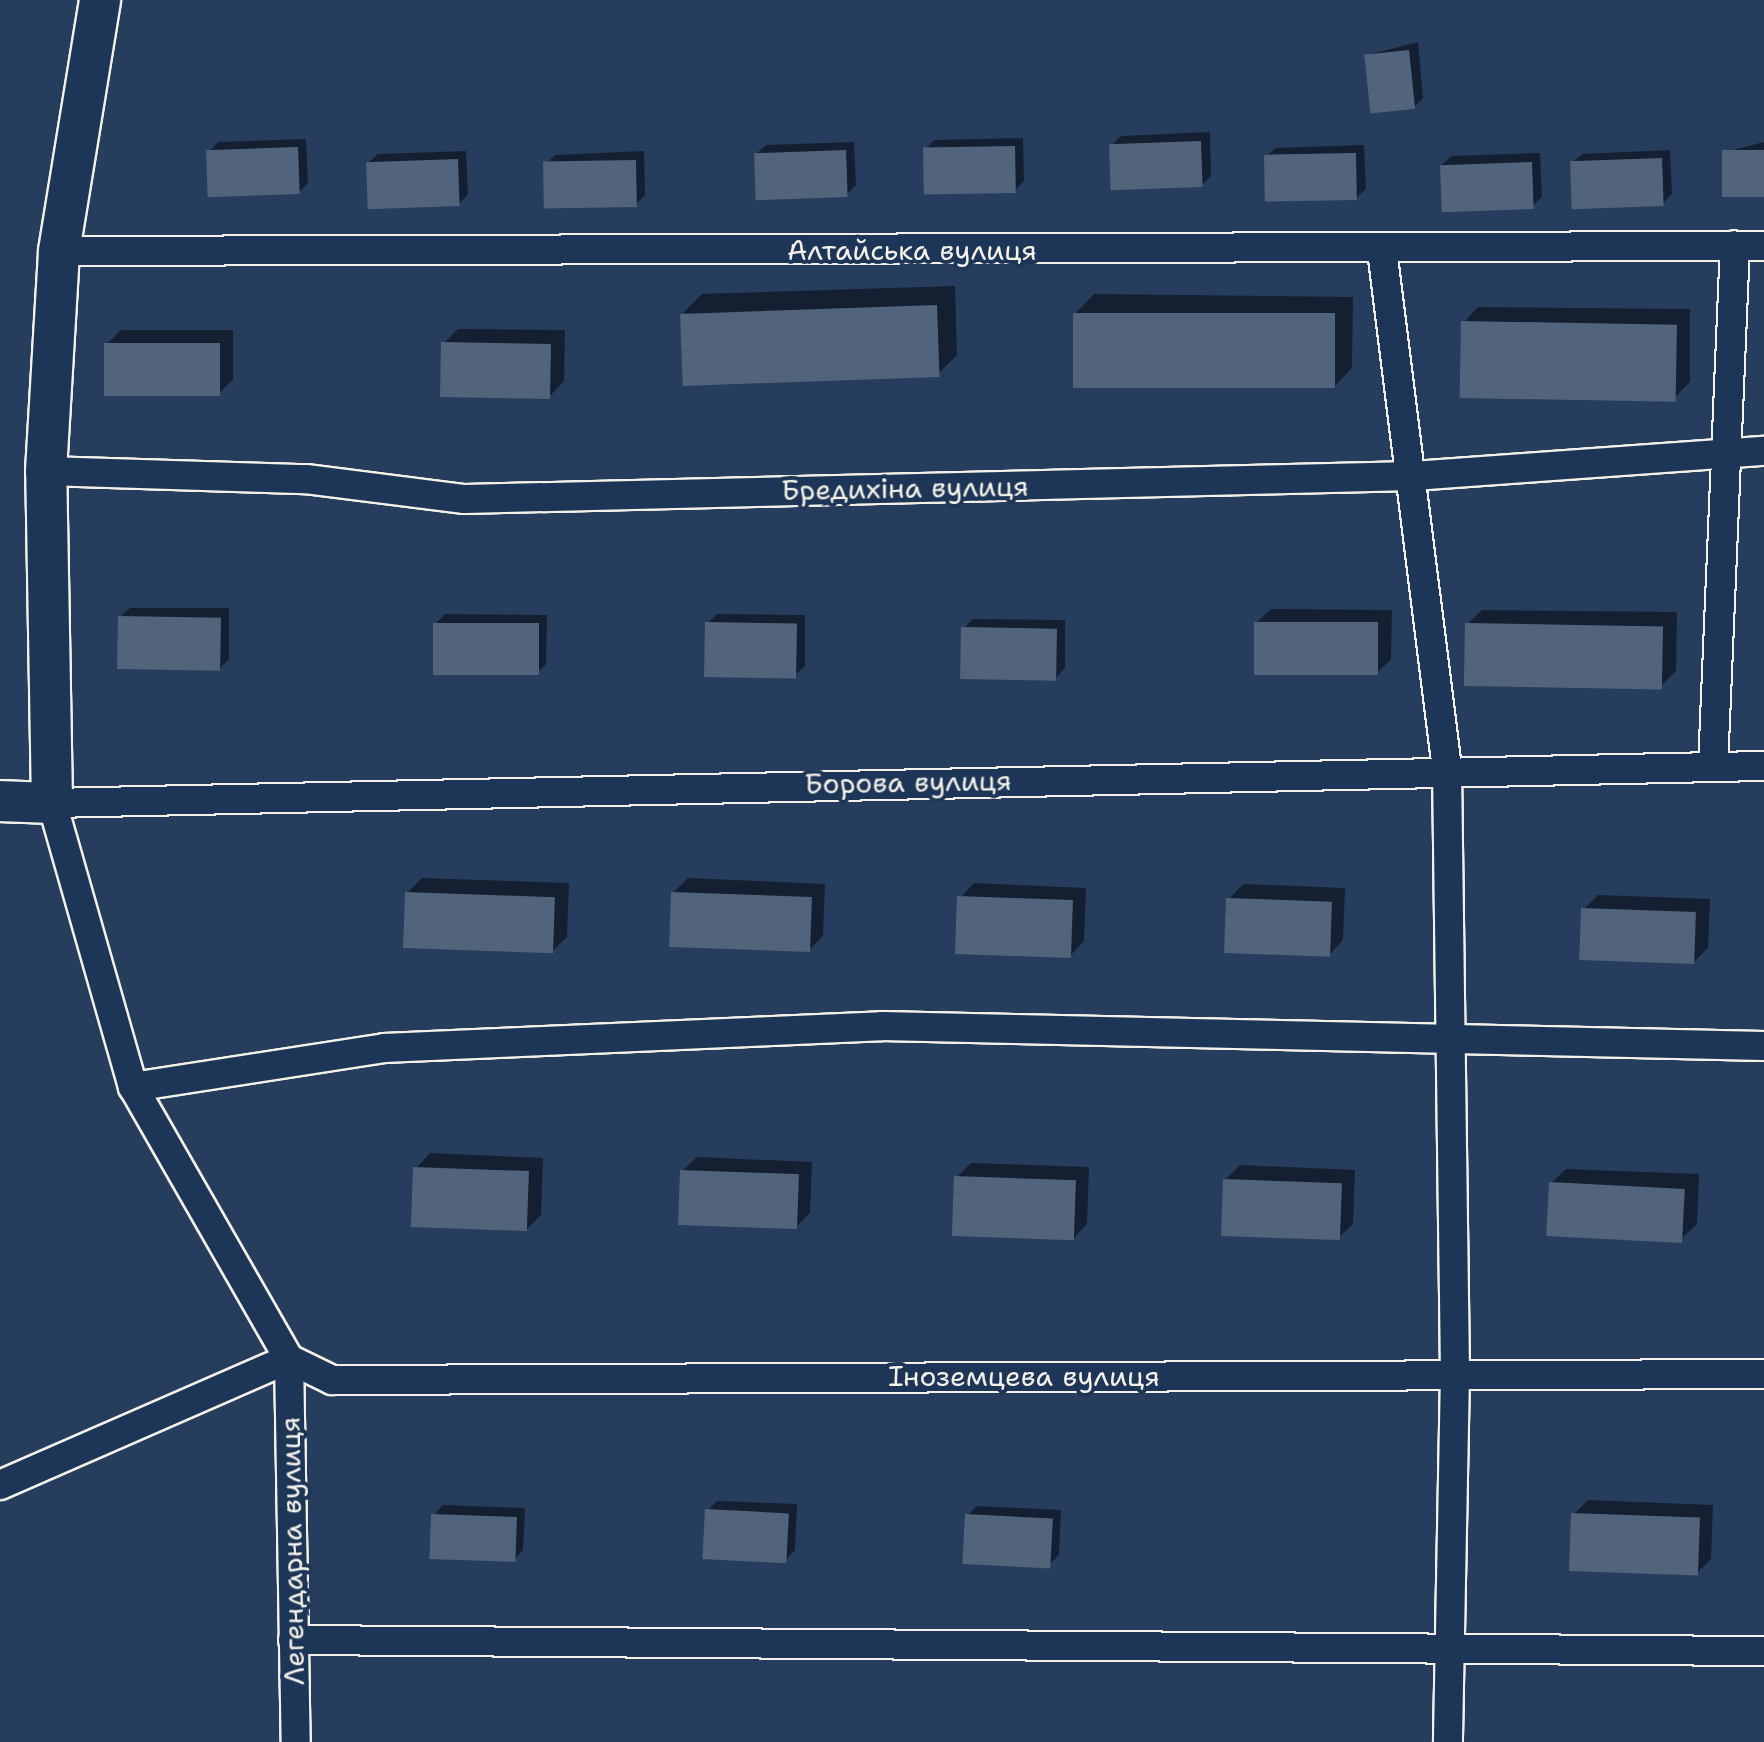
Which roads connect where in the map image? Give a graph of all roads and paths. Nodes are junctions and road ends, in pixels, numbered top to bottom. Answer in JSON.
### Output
{"nodes":[{"id":1,"x":100,"y":0,"type":"edge"},
{"id":2,"x":1734,"y":245,"type":"junction"},
{"id":3,"x":1764,"y":246,"type":"edge"},
{"id":4,"x":1382,"y":250,"type":"junction"},
{"id":5,"x":60,"y":251,"type":"junction"},
{"id":6,"x":1764,"y":451,"type":"edge"},
{"id":7,"x":1724,"y":452,"type":"junction"},
{"id":8,"x":46,"y":471,"type":"junction"},
{"id":9,"x":1413,"y":476,"type":"junction"},
{"id":10,"x":1713,"y":766,"type":"junction"},
{"id":11,"x":1764,"y":766,"type":"edge"},
{"id":12,"x":1448,"y":769,"type":"junction"},
{"id":13,"x":0,"y":801,"type":"edge"},
{"id":14,"x":52,"y":803,"type":"junction"},
{"id":15,"x":1448,"y":1043,"type":"junction"},
{"id":16,"x":1764,"y":1046,"type":"edge"},
{"id":17,"x":133,"y":1087,"type":"junction"},
{"id":18,"x":290,"y":1360,"type":"junction"},
{"id":19,"x":1455,"y":1373,"type":"junction"},
{"id":20,"x":1764,"y":1374,"type":"edge"},
{"id":21,"x":0,"y":1485,"type":"edge"},
{"id":22,"x":294,"y":1640,"type":"junction"},
{"id":23,"x":1448,"y":1651,"type":"junction"},
{"id":24,"x":1764,"y":1651,"type":"edge"},
{"id":25,"x":296,"y":1742,"type":"edge"},
{"id":26,"x":1448,"y":1742,"type":"edge"}],
"edges":[{"from":1,"to":5,"type":"main road"},
{"from":2,"to":3,"type":"street","name":"Алтайська вулиця"},
{"from":2,"to":4,"type":"street","name":"Алтайська вулиця"},
{"from":2,"to":7,"type":"street"},
{"from":4,"to":5,"type":"street","name":"Алтайська вулиця"},
{"from":4,"to":9,"type":"street"},
{"from":5,"to":8,"type":"main road"},
{"from":6,"to":7,"type":"street","name":"Бредихіна вулиця"},
{"from":7,"to":9,"type":"street","name":"Бредихіна вулиця"},
{"from":7,"to":10,"type":"street"},
{"from":8,"to":9,"type":"street","name":"Бредихіна вулиця"},
{"from":8,"to":14,"type":"main road"},
{"from":9,"to":12,"type":"street"},
{"from":10,"to":11,"type":"street","name":"Борова вулиця"},
{"from":10,"to":12,"type":"street","name":"Борова вулиця"},
{"from":12,"to":14,"type":"street","name":"Борова вулиця"},
{"from":12,"to":15,"type":"street"},
{"from":13,"to":14,"type":"main road"},
{"from":14,"to":17,"type":"street"},
{"from":15,"to":16,"type":"street"},
{"from":15,"to":17,"type":"street"},
{"from":15,"to":19,"type":"street"},
{"from":17,"to":18,"type":"street"},
{"from":18,"to":19,"type":"street","name":"Іноземцева вулиця"},
{"from":18,"to":21,"type":"street"},
{"from":18,"to":22,"type":"street","name":"Легендарна вулиця"},
{"from":19,"to":20,"type":"street","name":"Іноземцева вулиця"},
{"from":19,"to":23,"type":"street"},
{"from":22,"to":23,"type":"street"},
{"from":22,"to":25,"type":"street","name":"Легендарна вулиця"},
{"from":23,"to":24,"type":"street"},
{"from":23,"to":26,"type":"street"}]}
